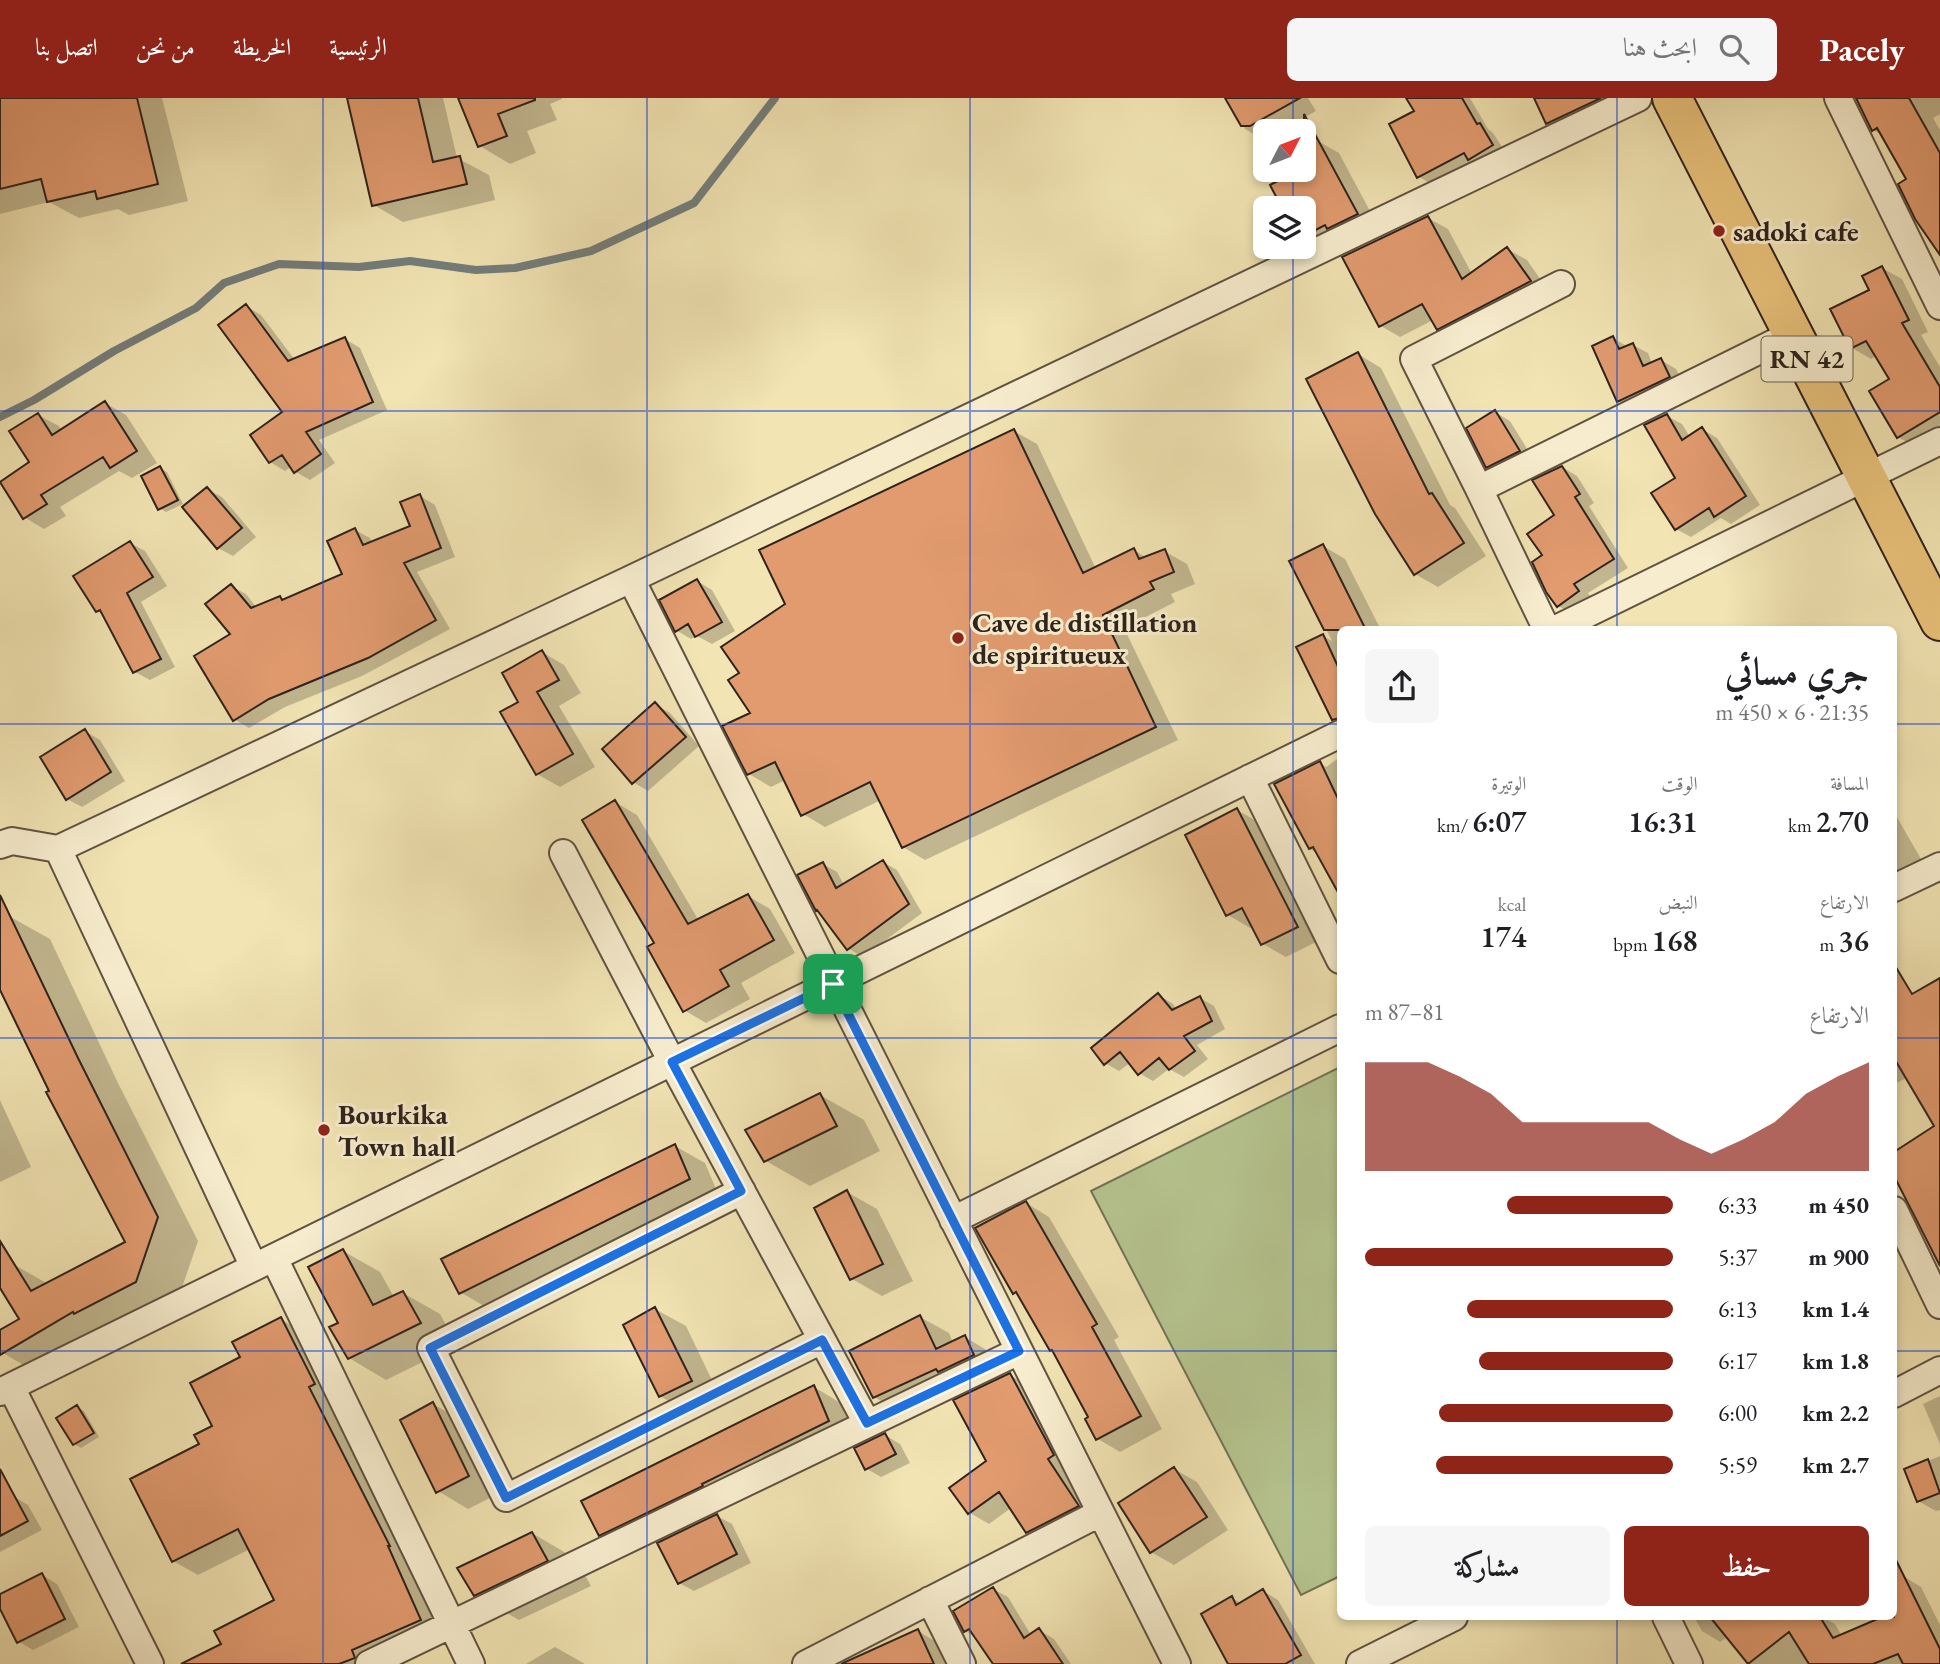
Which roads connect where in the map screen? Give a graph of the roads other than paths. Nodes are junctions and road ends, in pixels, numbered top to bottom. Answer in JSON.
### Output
{"nodes":[{"id":1,"x":1638,"y":98,"type":"edge"},
{"id":2,"x":1672,"y":98,"type":"edge"},
{"id":3,"x":1838,"y":98,"type":"edge"},
{"id":4,"x":1561,"y":284,"type":"dead end"},
{"id":5,"x":1940,"y":306,"type":"edge"},
{"id":6,"x":1794,"y":333,"type":"junction"},
{"id":7,"x":1940,"y":441,"type":"edge"},
{"id":8,"x":1868,"y":478,"type":"junction"},
{"id":9,"x":1479,"y":489,"type":"junction"},
{"id":10,"x":631,"y":579,"type":"junction"},
{"id":11,"x":1602,"y":620,"type":"edge"},
{"id":12,"x":1940,"y":621,"type":"edge"},
{"id":13,"x":1545,"y":626,"type":"edge"},
{"id":14,"x":1573,"y":626,"type":"edge"},
{"id":15,"x":1337,"y":735,"type":"edge"},
{"id":16,"x":1251,"y":778,"type":"junction"},
{"id":17,"x":0,"y":845,"type":"edge"},
{"id":18,"x":58,"y":849,"type":"junction"},
{"id":19,"x":563,"y":853,"type":"dead end"},
{"id":20,"x":1940,"y":866,"type":"edge"},
{"id":21,"x":1897,"y":887,"type":"edge"},
{"id":22,"x":1337,"y":954,"type":"edge"},
{"id":23,"x":833,"y":984,"type":"junction"},
{"id":24,"x":1337,"y":1029,"type":"edge"},
{"id":25,"x":672,"y":1062,"type":"junction"},
{"id":26,"x":741,"y":1191,"type":"junction"},
{"id":27,"x":1897,"y":1215,"type":"edge"},
{"id":28,"x":953,"y":1220,"type":"junction"},
{"id":29,"x":264,"y":1262,"type":"junction"},
{"id":30,"x":1934,"y":1277,"type":"edge"},
{"id":31,"x":1940,"y":1305,"type":"edge"},
{"id":32,"x":822,"y":1340,"type":"junction"},
{"id":33,"x":1019,"y":1351,"type":"junction"},
{"id":34,"x":1940,"y":1370,"type":"edge"},
{"id":35,"x":5,"y":1389,"type":"edge"},
{"id":36,"x":1897,"y":1392,"type":"edge"},
{"id":37,"x":867,"y":1423,"type":"junction"},
{"id":38,"x":1100,"y":1513,"type":"junction"},
{"id":39,"x":930,"y":1600,"type":"junction"},
{"id":40,"x":1448,"y":1620,"type":"edge"},
{"id":41,"x":1667,"y":1620,"type":"edge"},
{"id":42,"x":451,"y":1622,"type":"junction"},
{"id":43,"x":149,"y":1664,"type":"edge"},
{"id":44,"x":369,"y":1664,"type":"edge"},
{"id":45,"x":471,"y":1664,"type":"edge"},
{"id":46,"x":806,"y":1664,"type":"edge"},
{"id":47,"x":962,"y":1664,"type":"edge"},
{"id":48,"x":1177,"y":1664,"type":"edge"},
{"id":49,"x":1360,"y":1664,"type":"edge"},
{"id":50,"x":1689,"y":1664,"type":"edge"}],
"edges":[{"from":1,"to":10,"type":"street"},
{"from":2,"to":6,"type":"main road","number":"RN 42"},
{"from":3,"to":5,"type":"street"},
{"from":4,"to":9,"type":"street"},
{"from":6,"to":8,"type":"main road","number":"RN 42"},
{"from":6,"to":9,"type":"street"},
{"from":7,"to":8,"type":"street"},
{"from":8,"to":11,"type":"street"},
{"from":8,"to":12,"type":"main road","number":"RN 42"},
{"from":9,"to":13,"type":"street"},
{"from":10,"to":18,"type":"street"},
{"from":10,"to":23,"type":"street"},
{"from":11,"to":14,"type":"street"},
{"from":15,"to":16,"type":"street"},
{"from":16,"to":22,"type":"street"},
{"from":16,"to":23,"type":"street"},
{"from":17,"to":18,"type":"street"},
{"from":18,"to":29,"type":"street"},
{"from":19,"to":25,"type":"street"},
{"from":20,"to":21,"type":"street"},
{"from":23,"to":25,"type":"street"},
{"from":23,"to":28,"type":"street"},
{"from":24,"to":28,"type":"street"},
{"from":25,"to":26,"type":"street"},
{"from":25,"to":29,"type":"street"},
{"from":26,"to":32,"type":"street"},
{"from":26,"to":32,"type":"street"},
{"from":27,"to":30,"type":"street"},
{"from":28,"to":33,"type":"street"},
{"from":29,"to":35,"type":"street"},
{"from":29,"to":42,"type":"street"},
{"from":30,"to":31,"type":"street"},
{"from":32,"to":37,"type":"street"},
{"from":33,"to":37,"type":"street"},
{"from":33,"to":38,"type":"street"},
{"from":34,"to":36,"type":"street"},
{"from":35,"to":43,"type":"street"},
{"from":37,"to":42,"type":"street"},
{"from":38,"to":39,"type":"street"},
{"from":38,"to":48,"type":"street"},
{"from":39,"to":46,"type":"street"},
{"from":39,"to":47,"type":"street"},
{"from":40,"to":49,"type":"street"},
{"from":41,"to":50,"type":"street"},
{"from":42,"to":44,"type":"street"},
{"from":42,"to":45,"type":"street"}]}
